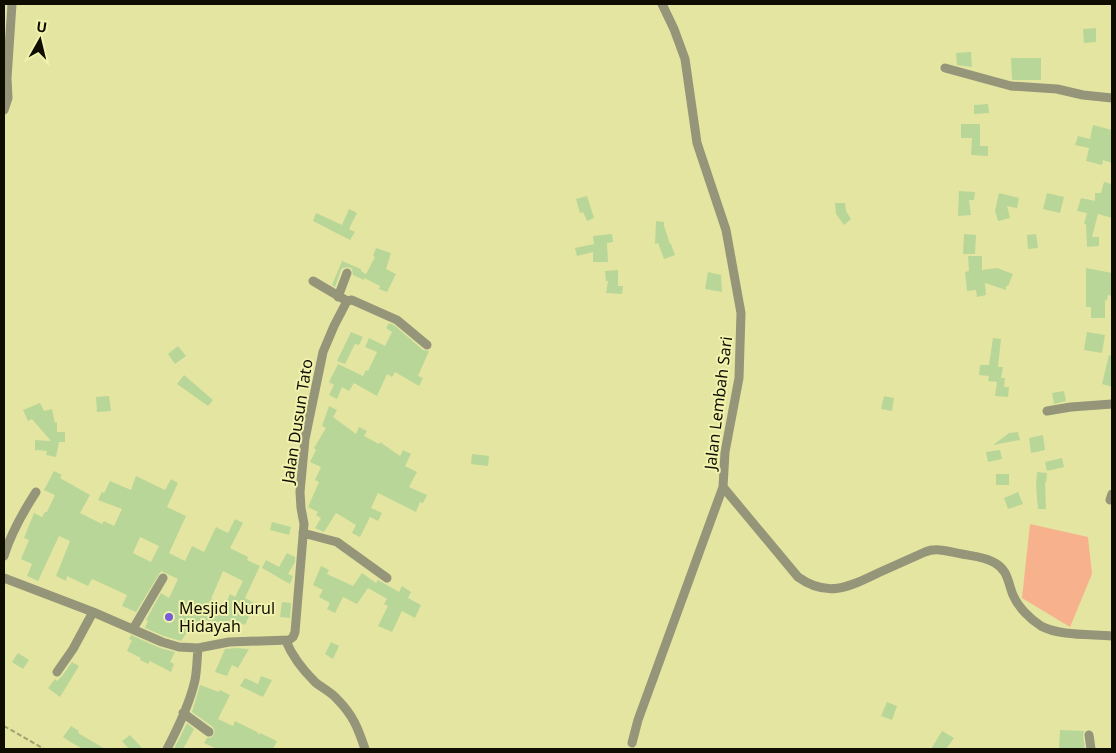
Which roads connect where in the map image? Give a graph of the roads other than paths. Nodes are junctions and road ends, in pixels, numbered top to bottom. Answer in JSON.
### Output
{"nodes":[{"id":1,"x":12,"y":4,"type":"edge"},
{"id":2,"x":662,"y":4,"type":"edge"},
{"id":3,"x":944,"y":68,"type":"dead end"},
{"id":4,"x":1112,"y":98,"type":"edge"},
{"id":5,"x":4,"y":110,"type":"edge"},
{"id":6,"x":347,"y":273,"type":"dead end"},
{"id":7,"x":313,"y":281,"type":"dead end"},
{"id":8,"x":338,"y":297,"type":"junction"},
{"id":9,"x":347,"y":301,"type":"junction"},
{"id":10,"x":427,"y":345,"type":"dead end"},
{"id":11,"x":1112,"y":404,"type":"edge"},
{"id":12,"x":1047,"y":411,"type":"dead end"},
{"id":13,"x":723,"y":486,"type":"junction"},
{"id":14,"x":36,"y":492,"type":"dead end"},
{"id":15,"x":303,"y":533,"type":"junction"},
{"id":16,"x":4,"y":556,"type":"edge"},
{"id":17,"x":4,"y":578,"type":"edge"},
{"id":18,"x":163,"y":578,"type":"dead end"},
{"id":19,"x":387,"y":578,"type":"dead end"},
{"id":20,"x":93,"y":612,"type":"junction"},
{"id":21,"x":133,"y":629,"type":"junction"},
{"id":22,"x":1112,"y":636,"type":"edge"},
{"id":23,"x":286,"y":641,"type":"junction"},
{"id":24,"x":198,"y":648,"type":"junction"},
{"id":25,"x":57,"y":672,"type":"dead end"},
{"id":26,"x":183,"y":713,"type":"junction"},
{"id":27,"x":209,"y":732,"type":"dead end"},
{"id":28,"x":1089,"y":735,"type":"dead end"},
{"id":29,"x":632,"y":743,"type":"dead end"},
{"id":30,"x":167,"y":749,"type":"edge"},
{"id":31,"x":365,"y":749,"type":"edge"},
{"id":32,"x":1091,"y":749,"type":"edge"}],
"edges":[{"from":1,"to":5,"type":"street"},
{"from":2,"to":13,"type":"street","name":"Jalan Lembah Sari"},
{"from":3,"to":4,"type":"street"},
{"from":6,"to":8,"type":"street"},
{"from":7,"to":8,"type":"street"},
{"from":8,"to":9,"type":"street"},
{"from":9,"to":10,"type":"street"},
{"from":9,"to":15,"type":"street","name":"Jalan Dusun Tato"},
{"from":11,"to":12,"type":"street"},
{"from":13,"to":22,"type":"street","name":"Jalan Lembah Sari"},
{"from":13,"to":29,"type":"street"},
{"from":14,"to":16,"type":"street"},
{"from":15,"to":19,"type":"street"},
{"from":15,"to":23,"type":"street","name":"Jalan Dusun Tato"},
{"from":17,"to":20,"type":"street"},
{"from":18,"to":21,"type":"street"},
{"from":20,"to":21,"type":"street"},
{"from":20,"to":25,"type":"street"},
{"from":21,"to":24,"type":"street"},
{"from":23,"to":24,"type":"street"},
{"from":23,"to":31,"type":"street"},
{"from":24,"to":26,"type":"street"},
{"from":26,"to":27,"type":"street"},
{"from":26,"to":30,"type":"street"},
{"from":28,"to":32,"type":"street"}]}
